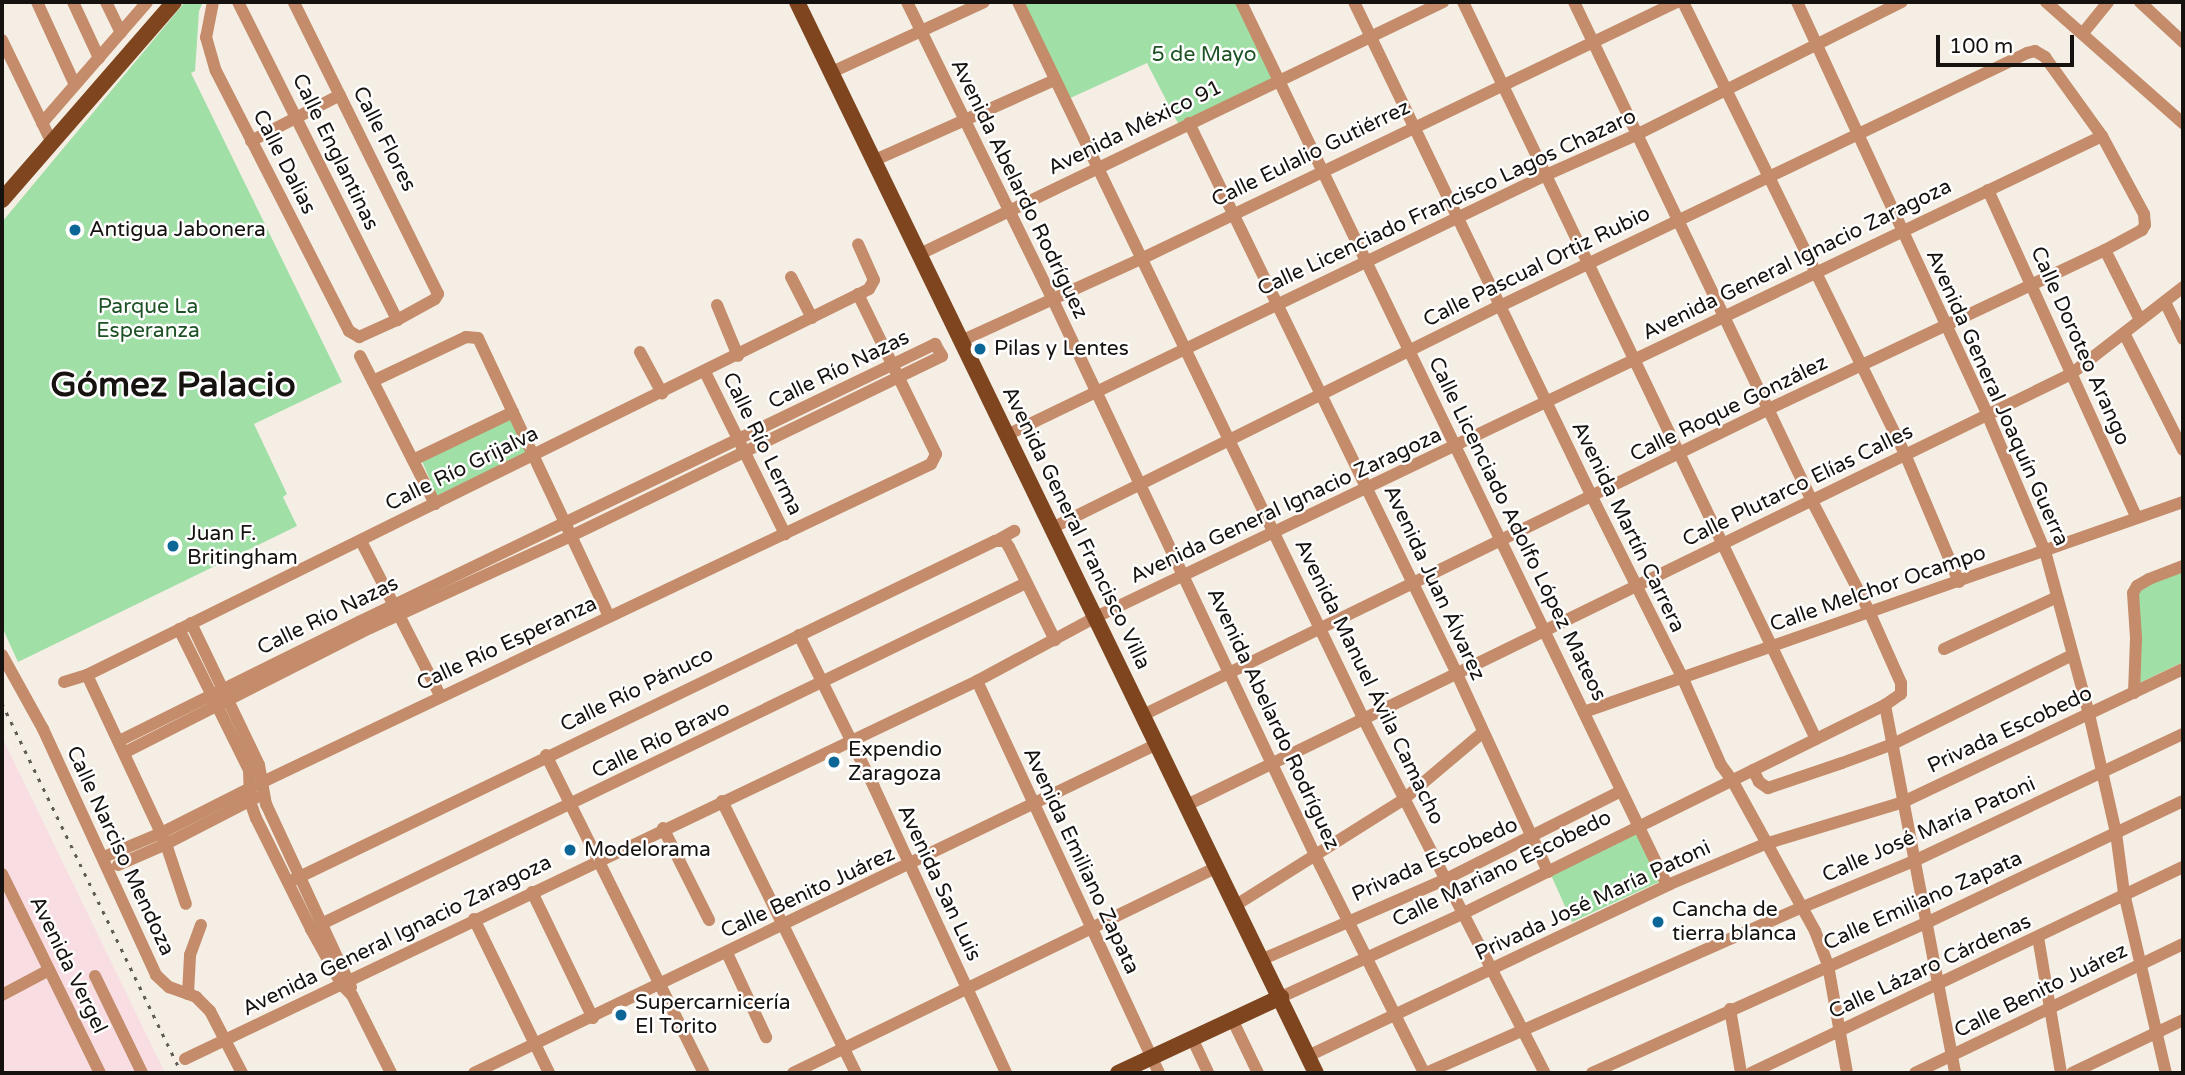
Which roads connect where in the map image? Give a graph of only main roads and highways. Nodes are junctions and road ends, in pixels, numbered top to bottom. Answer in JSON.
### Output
{"nodes":[{"id":1,"x":174,"y":2,"type":"edge"},
{"id":2,"x":797,"y":2,"type":"edge"},
{"id":3,"x":2,"y":200,"type":"edge"},
{"id":4,"x":1281,"y":997,"type":"junction"},
{"id":5,"x":1118,"y":1073,"type":"edge"},
{"id":6,"x":1315,"y":1073,"type":"edge"}],
"edges":[{"from":1,"to":3,"type":"main road"},
{"from":2,"to":4,"type":"main road","name":"Avenida General Francisco Villa"},
{"from":4,"to":5,"type":"main road","name":"Calle Mariano Escobedo"},
{"from":4,"to":6,"type":"main road","name":"Avenida General Francisco Villa"}]}
